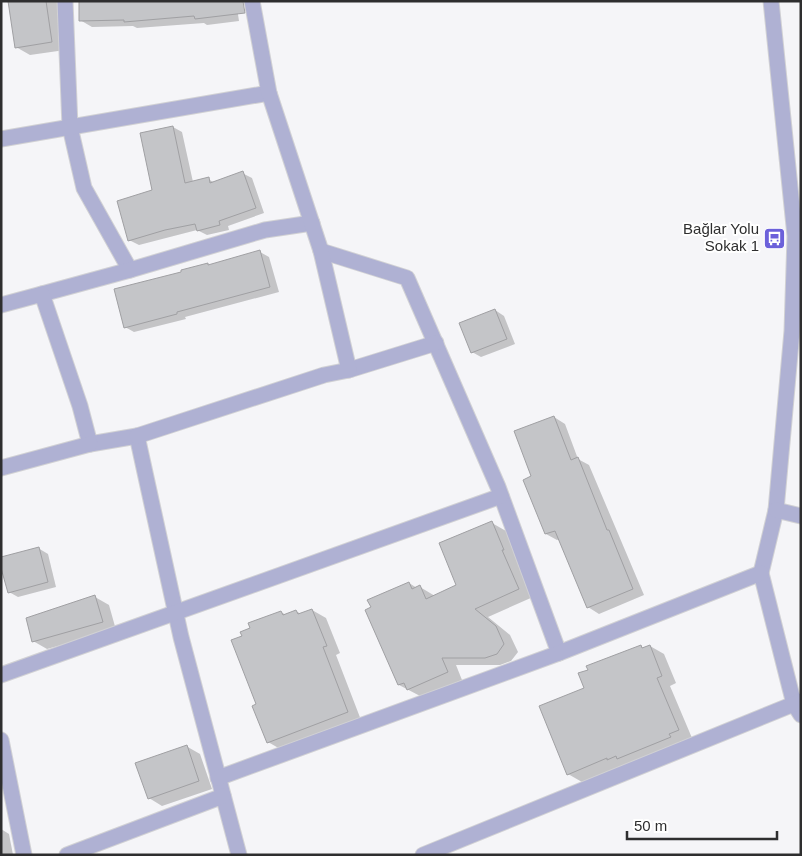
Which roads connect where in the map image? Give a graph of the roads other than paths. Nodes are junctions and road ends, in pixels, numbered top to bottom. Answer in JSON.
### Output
{"nodes":[{"id":1,"x":65,"y":1,"type":"edge"},
{"id":2,"x":252,"y":1,"type":"edge"},
{"id":3,"x":771,"y":1,"type":"edge"},
{"id":4,"x":269,"y":93,"type":"junction"},
{"id":5,"x":70,"y":127,"type":"junction"},
{"id":6,"x":1,"y":139,"type":"edge"},
{"id":7,"x":312,"y":223,"type":"junction"},
{"id":8,"x":321,"y":251,"type":"junction"},
{"id":9,"x":130,"y":270,"type":"junction"},
{"id":10,"x":42,"y":294,"type":"junction"},
{"id":11,"x":1,"y":305,"type":"edge"},
{"id":12,"x":796,"y":333,"type":"edge"},
{"id":13,"x":436,"y":344,"type":"junction"},
{"id":14,"x":349,"y":370,"type":"junction"},
{"id":15,"x":137,"y":436,"type":"junction"},
{"id":16,"x":90,"y":444,"type":"junction"},
{"id":17,"x":1,"y":468,"type":"edge"},
{"id":18,"x":501,"y":496,"type":"junction"},
{"id":19,"x":776,"y":510,"type":"junction"},
{"id":20,"x":801,"y":516,"type":"edge"},
{"id":21,"x":761,"y":573,"type":"junction"},
{"id":22,"x":175,"y":613,"type":"junction"},
{"id":23,"x":559,"y":653,"type":"junction"},
{"id":24,"x":1,"y":675,"type":"edge"},
{"id":25,"x":798,"y":707,"type":"edge"},
{"id":26,"x":1,"y":740,"type":"edge"},
{"id":27,"x":218,"y":778,"type":"junction"},
{"id":28,"x":223,"y":796,"type":"junction"},
{"id":29,"x":24,"y":855,"type":"edge"},
{"id":30,"x":67,"y":855,"type":"edge"},
{"id":31,"x":239,"y":855,"type":"edge"},
{"id":32,"x":423,"y":855,"type":"edge"}],
"edges":[{"from":1,"to":5,"type":"street"},
{"from":2,"to":4,"type":"street"},
{"from":3,"to":12,"type":"street"},
{"from":4,"to":5,"type":"street"},
{"from":4,"to":7,"type":"street"},
{"from":5,"to":6,"type":"street"},
{"from":5,"to":9,"type":"street"},
{"from":7,"to":8,"type":"street"},
{"from":7,"to":9,"type":"street"},
{"from":8,"to":13,"type":"street"},
{"from":8,"to":14,"type":"street"},
{"from":9,"to":10,"type":"street"},
{"from":10,"to":11,"type":"street"},
{"from":10,"to":16,"type":"street"},
{"from":12,"to":19,"type":"street"},
{"from":13,"to":14,"type":"street"},
{"from":13,"to":18,"type":"street"},
{"from":14,"to":15,"type":"street"},
{"from":15,"to":16,"type":"street"},
{"from":15,"to":22,"type":"street"},
{"from":16,"to":17,"type":"street"},
{"from":18,"to":22,"type":"street"},
{"from":18,"to":23,"type":"street"},
{"from":19,"to":20,"type":"street"},
{"from":19,"to":21,"type":"street"},
{"from":21,"to":23,"type":"street"},
{"from":21,"to":25,"type":"street"},
{"from":22,"to":24,"type":"street"},
{"from":22,"to":27,"type":"street"},
{"from":23,"to":27,"type":"street"},
{"from":25,"to":32,"type":"street"},
{"from":26,"to":29,"type":"street"},
{"from":27,"to":28,"type":"street"},
{"from":28,"to":30,"type":"street"},
{"from":28,"to":31,"type":"street"}]}
